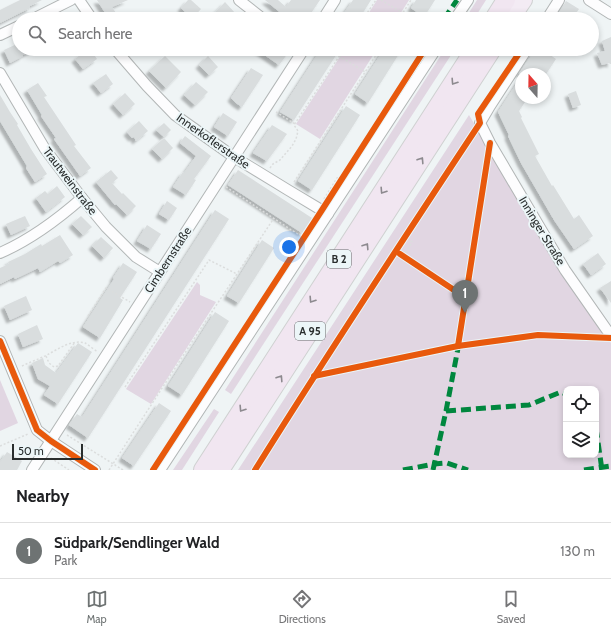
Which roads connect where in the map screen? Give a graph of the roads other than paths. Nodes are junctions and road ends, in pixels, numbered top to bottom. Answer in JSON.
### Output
{"nodes":[{"id":1,"x":71,"y":0,"type":"edge"},
{"id":2,"x":79,"y":0,"type":"edge"},
{"id":3,"x":239,"y":0,"type":"edge"},
{"id":4,"x":335,"y":0,"type":"edge"},
{"id":5,"x":468,"y":0,"type":"edge"},
{"id":6,"x":506,"y":0,"type":"edge"},
{"id":7,"x":524,"y":0,"type":"edge"},
{"id":8,"x":559,"y":0,"type":"edge"},
{"id":9,"x":589,"y":0,"type":"edge"},
{"id":10,"x":47,"y":12,"type":"edge"},
{"id":11,"x":87,"y":12,"type":"edge"},
{"id":12,"x":254,"y":12,"type":"edge"},
{"id":13,"x":327,"y":12,"type":"edge"},
{"id":14,"x":460,"y":12,"type":"edge"},
{"id":15,"x":498,"y":12,"type":"edge"},
{"id":16,"x":516,"y":12,"type":"edge"},
{"id":17,"x":551,"y":12,"type":"edge"},
{"id":18,"x":611,"y":14,"type":"edge"},
{"id":19,"x":12,"y":29,"type":"edge"},
{"id":20,"x":0,"y":35,"type":"edge"},
{"id":21,"x":121,"y":56,"type":"edge"},
{"id":22,"x":299,"y":56,"type":"edge"},
{"id":23,"x":431,"y":56,"type":"edge"},
{"id":24,"x":470,"y":56,"type":"edge"},
{"id":25,"x":487,"y":56,"type":"edge"},
{"id":26,"x":522,"y":56,"type":"edge"},
{"id":27,"x":0,"y":73,"type":"edge"},
{"id":28,"x":234,"y":157,"type":"junction"},
{"id":29,"x":82,"y":198,"type":"junction"},
{"id":30,"x":328,"y":214,"type":"junction"},
{"id":31,"x":0,"y":253,"type":"edge"},
{"id":32,"x":160,"y":272,"type":"junction"},
{"id":33,"x":611,"y":336,"type":"edge"},
{"id":34,"x":0,"y":341,"type":"edge"},
{"id":35,"x":51,"y":441,"type":"junction"},
{"id":36,"x":32,"y":470,"type":"edge"},
{"id":37,"x":95,"y":470,"type":"edge"},
{"id":38,"x":160,"y":470,"type":"edge"},
{"id":39,"x":203,"y":470,"type":"edge"},
{"id":40,"x":220,"y":470,"type":"edge"}],
"edges":[{"from":1,"to":10,"type":"street"},
{"from":2,"to":11,"type":"street"},
{"from":3,"to":12,"type":"street"},
{"from":4,"to":13,"type":"street"},
{"from":5,"to":14,"type":"street"},
{"from":6,"to":15,"type":"highway"},
{"from":7,"to":16,"type":"highway"},
{"from":8,"to":17,"type":"street"},
{"from":9,"to":18,"type":"street"},
{"from":19,"to":20,"type":"street"},
{"from":21,"to":28,"type":"street","name":"Innerkoflerstraße"},
{"from":22,"to":28,"type":"street","name":"Cimbernstraße"},
{"from":23,"to":30,"type":"street"},
{"from":24,"to":39,"type":"highway","number":"B 2","one_way":true},
{"from":40,"to":25,"type":"highway","number":"A 95","one_way":true},
{"from":26,"to":33,"type":"street","name":"Inninger Straße"},
{"from":27,"to":29,"type":"street","name":"Trautweinstraße"},
{"from":28,"to":30,"type":"street","name":"Innerkoflerstraße"},
{"from":28,"to":32,"type":"street","name":"Cimbernstraße"},
{"from":29,"to":31,"type":"street"},
{"from":29,"to":32,"type":"street","name":"Trautweinstraße"},
{"from":30,"to":38,"type":"street"},
{"from":32,"to":35,"type":"street","name":"Cimbernstraße"},
{"from":34,"to":35,"type":"street"},
{"from":35,"to":36,"type":"street","name":"Cimbernstraße"},
{"from":35,"to":37,"type":"street"}]}
